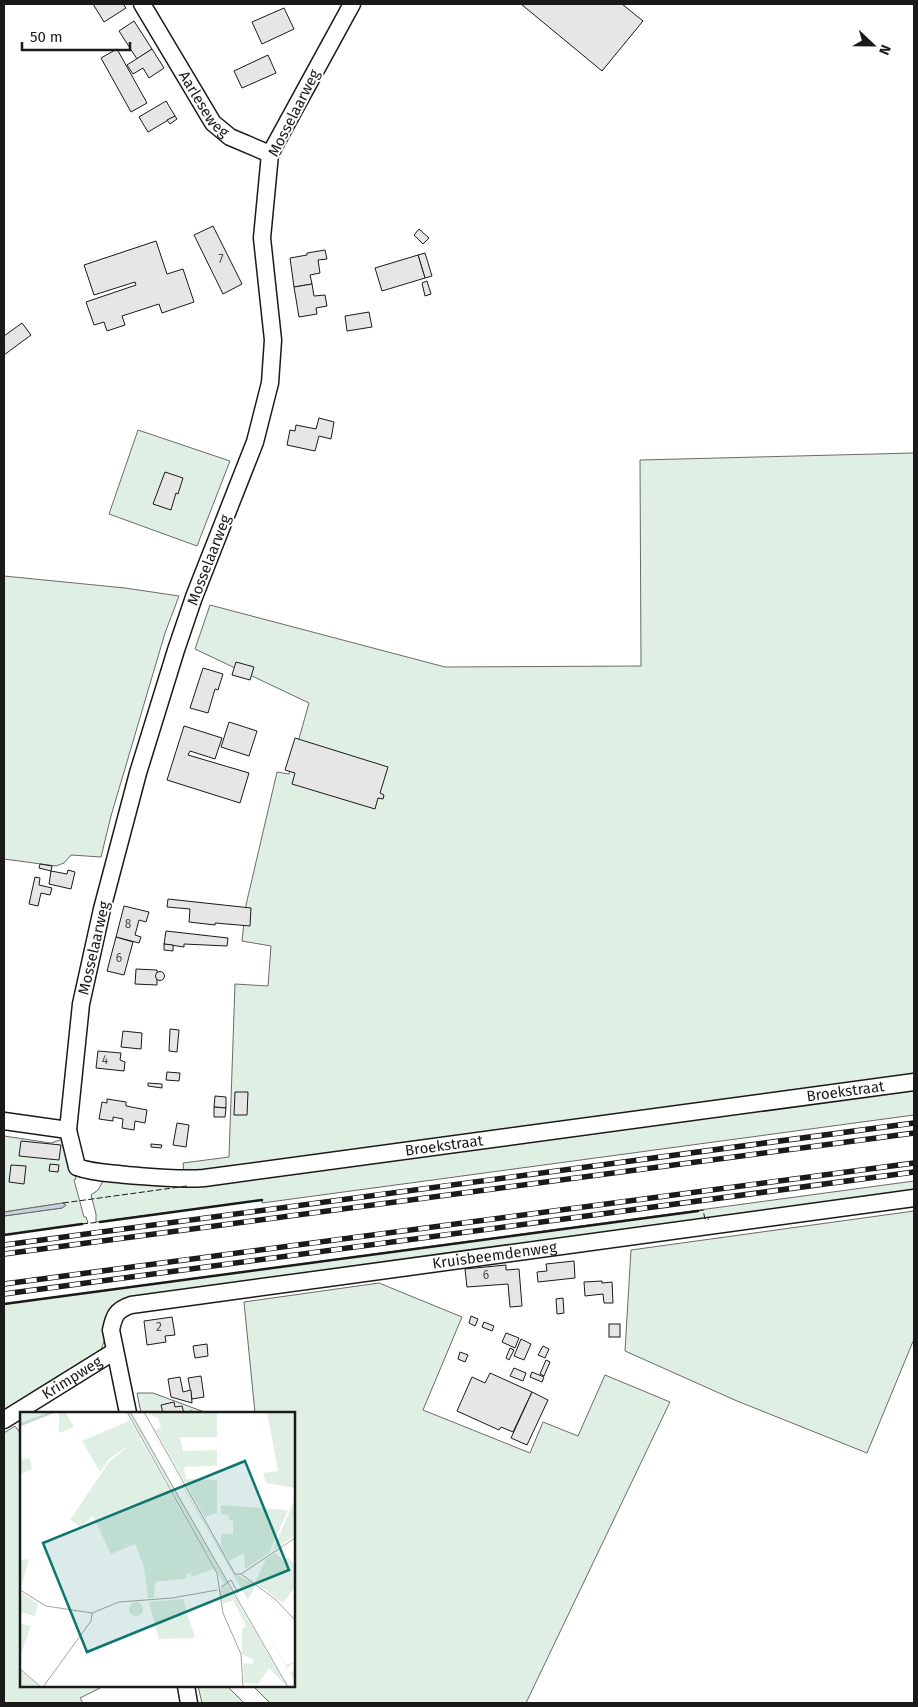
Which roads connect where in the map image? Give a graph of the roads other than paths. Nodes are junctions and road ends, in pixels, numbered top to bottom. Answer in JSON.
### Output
{"nodes":[{"id":1,"x":142,"y":4,"type":"edge"},
{"id":2,"x":352,"y":4,"type":"edge"},
{"id":3,"x":270,"y":154,"type":"junction"},
{"id":4,"x":914,"y":1082,"type":"edge"},
{"id":5,"x":4,"y":1121,"type":"edge"},
{"id":6,"x":68,"y":1130,"type":"junction"},
{"id":7,"x":914,"y":1198,"type":"edge"},
{"id":8,"x":115,"y":1351,"type":"junction"},
{"id":9,"x":128,"y":1412,"type":"edge"},
{"id":10,"x":4,"y":1420,"type":"edge"},
{"id":11,"x":186,"y":1687,"type":"edge"},
{"id":12,"x":189,"y":1703,"type":"edge"}],
"edges":[{"from":1,"to":3,"type":"street","name":"Aarleseweg"},
{"from":2,"to":3,"type":"street","name":"Mosselaarweg"},
{"from":3,"to":6,"type":"street","name":"Mosselaarweg"},
{"from":4,"to":6,"type":"street","name":"Broekstraat"},
{"from":5,"to":6,"type":"street"},
{"from":7,"to":8,"type":"street","name":"Kruisbeemdenweg"},
{"from":8,"to":9,"type":"street"},
{"from":8,"to":10,"type":"street","name":"Krimpweg"},
{"from":11,"to":12,"type":"street"}]}
